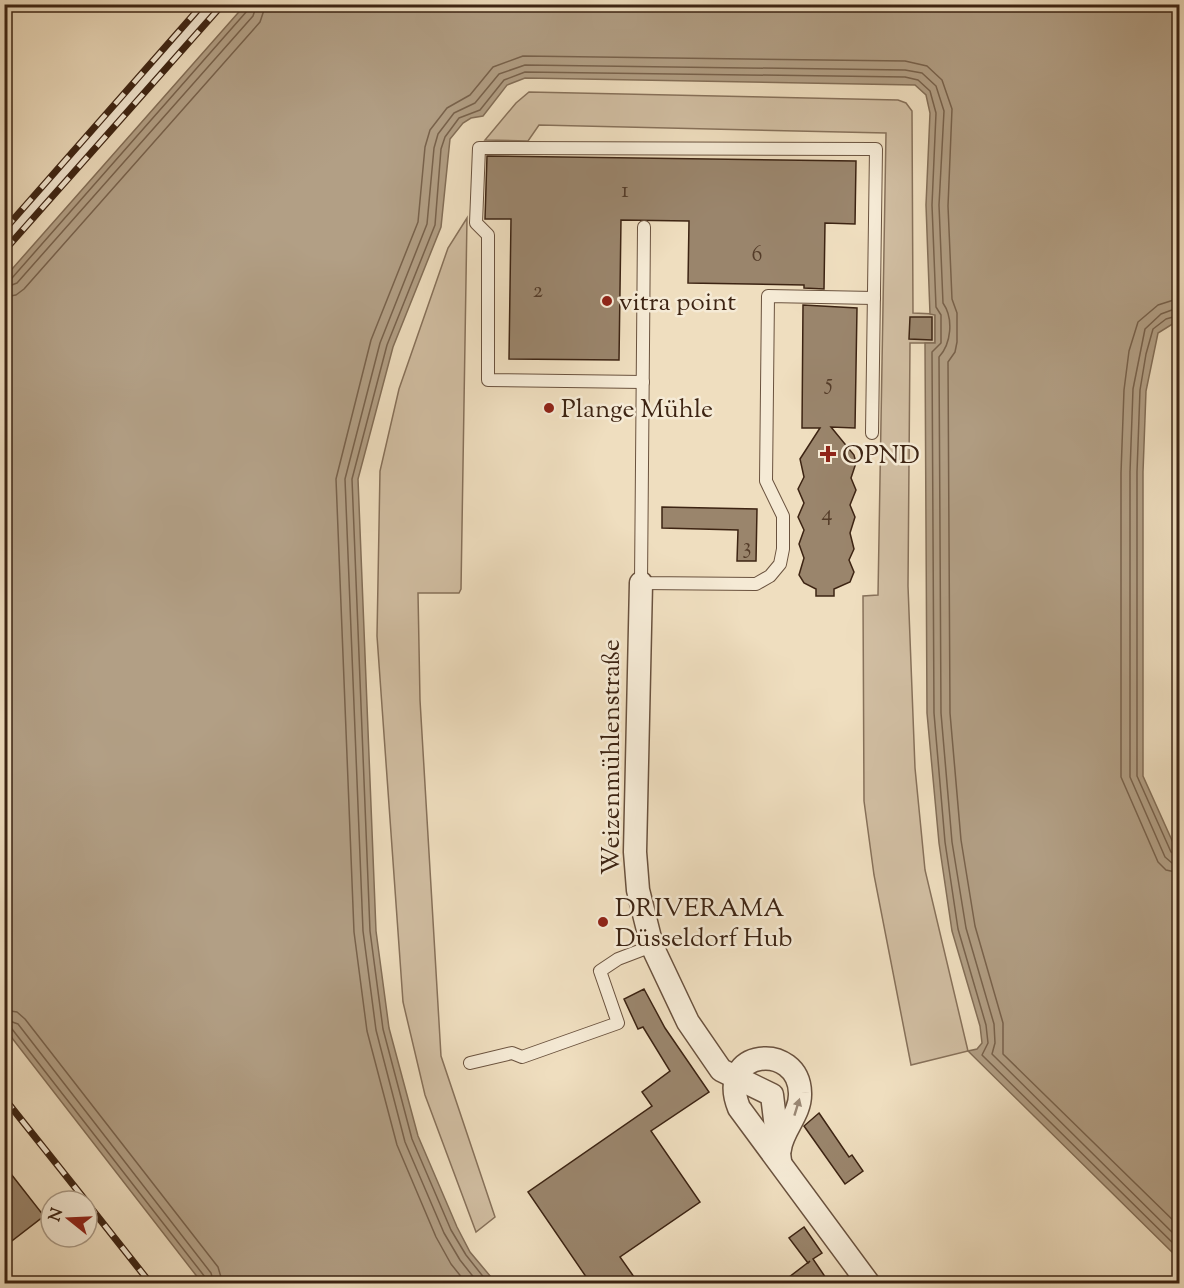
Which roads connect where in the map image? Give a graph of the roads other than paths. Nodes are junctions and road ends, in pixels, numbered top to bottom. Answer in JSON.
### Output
{"nodes":[{"id":1,"x":213,"y":4,"type":"edge"},
{"id":2,"x":644,"y":227,"type":"dead end"},
{"id":3,"x":4,"y":240,"type":"edge"},
{"id":4,"x":874,"y":298,"type":"junction"},
{"id":5,"x":643,"y":382,"type":"junction"},
{"id":6,"x":872,"y":433,"type":"dead end"},
{"id":7,"x":640,"y":583,"type":"junction"},
{"id":8,"x":652,"y":946,"type":"junction"},
{"id":9,"x":470,"y":1063,"type":"dead end"},
{"id":10,"x":737,"y":1078,"type":"junction"},
{"id":11,"x":780,"y":1161,"type":"junction"},
{"id":12,"x":869,"y":1284,"type":"edge"}],
"edges":[{"from":1,"to":3,"type":"lane"},
{"from":2,"to":5,"type":"lane"},
{"from":4,"to":5,"type":"lane"},
{"from":4,"to":6,"type":"lane"},
{"from":4,"to":7,"type":"lane"},
{"from":5,"to":7,"type":"lane"},
{"from":7,"to":8,"type":"street","name":"Weizenmühlenstraße"},
{"from":8,"to":9,"type":"lane"},
{"from":8,"to":10,"type":"street","name":"Weizenmühlenstraße"},
{"from":10,"to":11,"type":"street"},
{"from":10,"to":11,"type":"street","name":"Weizenmühlenstraße"},
{"from":11,"to":10,"type":"street","one_way":true},
{"from":11,"to":12,"type":"street","name":"Weizenmühlenstraße"}]}
